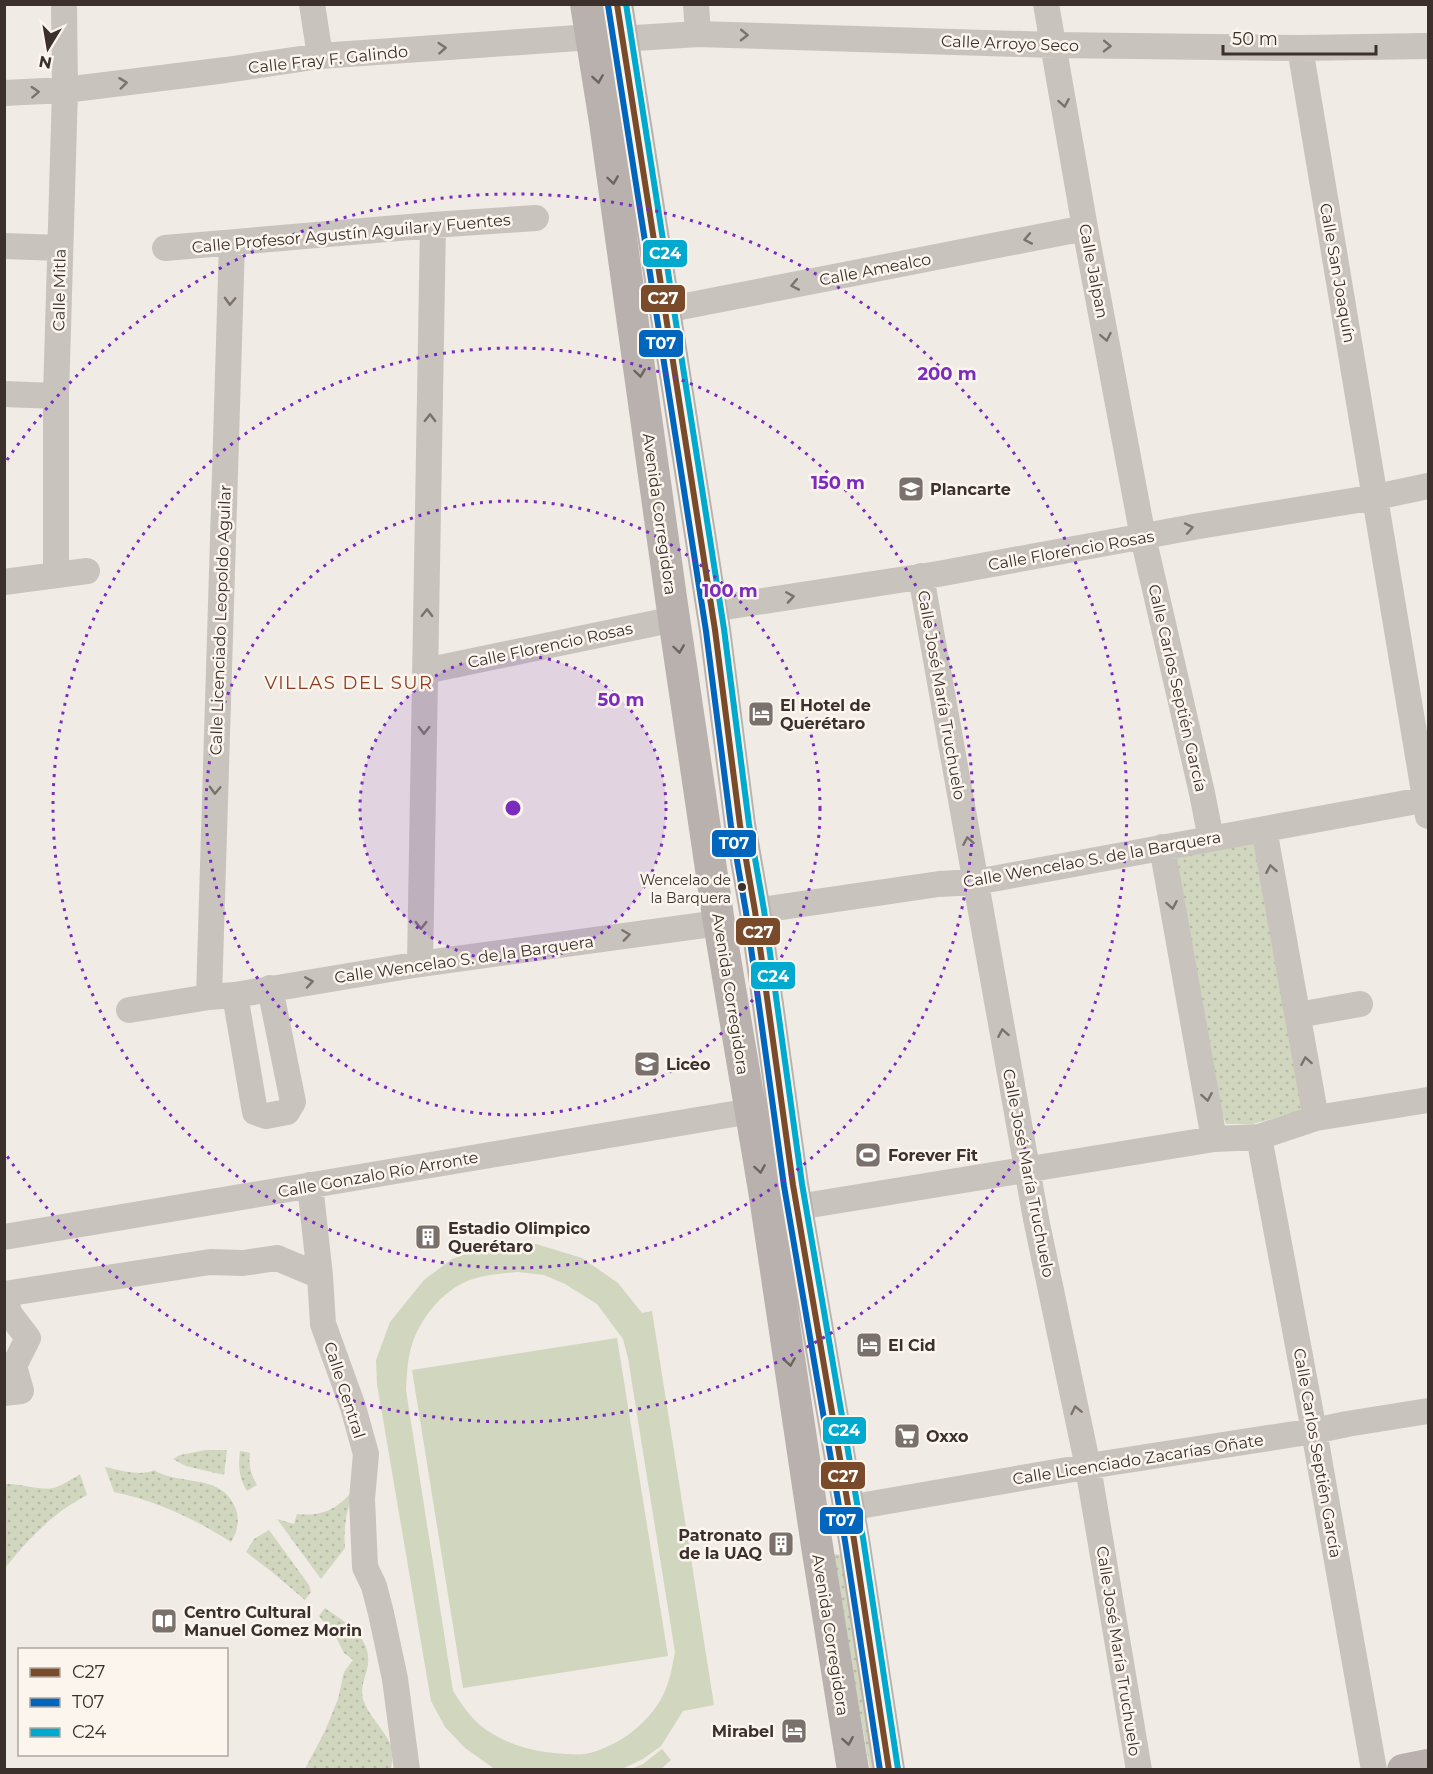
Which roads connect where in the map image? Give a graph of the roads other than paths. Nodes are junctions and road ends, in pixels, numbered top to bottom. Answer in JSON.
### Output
{"nodes":[{"id":1,"x":64,"y":4,"type":"edge"},
{"id":2,"x":312,"y":4,"type":"edge"},
{"id":3,"x":586,"y":4,"type":"edge"},
{"id":4,"x":617,"y":4,"type":"edge"},
{"id":5,"x":696,"y":4,"type":"edge"},
{"id":6,"x":1046,"y":4,"type":"edge"},
{"id":7,"x":698,"y":34,"type":"junction"},
{"id":8,"x":592,"y":37,"type":"junction"},
{"id":9,"x":623,"y":38,"type":"junction"},
{"id":10,"x":1054,"y":45,"type":"junction"},
{"id":11,"x":1428,"y":46,"type":"edge"},
{"id":12,"x":1300,"y":48,"type":"junction"},
{"id":13,"x":320,"y":56,"type":"junction"},
{"id":14,"x":65,"y":90,"type":"junction"},
{"id":15,"x":4,"y":93,"type":"edge"},
{"id":16,"x":536,"y":218,"type":"dead end"},
{"id":17,"x":434,"y":225,"type":"junction"},
{"id":18,"x":1085,"y":228,"type":"junction"},
{"id":19,"x":231,"y":243,"type":"junction"},
{"id":20,"x":4,"y":246,"type":"edge"},
{"id":21,"x":60,"y":248,"type":"junction"},
{"id":22,"x":165,"y":248,"type":"dead end"},
{"id":23,"x":665,"y":310,"type":"junction"},
{"id":24,"x":4,"y":394,"type":"edge"},
{"id":25,"x":56,"y":396,"type":"junction"},
{"id":26,"x":1428,"y":486,"type":"edge"},
{"id":27,"x":1376,"y":497,"type":"junction"},
{"id":28,"x":1143,"y":537,"type":"junction"},
{"id":29,"x":87,"y":571,"type":"dead end"},
{"id":30,"x":56,"y":575,"type":"junction"},
{"id":31,"x":921,"y":576,"type":"junction"},
{"id":32,"x":4,"y":582,"type":"edge"},
{"id":33,"x":712,"y":609,"type":"junction"},
{"id":34,"x":675,"y":619,"type":"junction"},
{"id":35,"x":426,"y":671,"type":"junction"},
{"id":36,"x":1428,"y":805,"type":"edge"},
{"id":37,"x":1264,"y":829,"type":"junction"},
{"id":38,"x":1210,"y":839,"type":"junction"},
{"id":39,"x":1162,"y":847,"type":"junction"},
{"id":40,"x":976,"y":882,"type":"junction"},
{"id":41,"x":755,"y":911,"type":"junction"},
{"id":42,"x":720,"y":923,"type":"junction"},
{"id":43,"x":420,"y":964,"type":"junction"},
{"id":44,"x":270,"y":988,"type":"junction"},
{"id":45,"x":235,"y":995,"type":"junction"},
{"id":46,"x":209,"y":997,"type":"junction"},
{"id":47,"x":1360,"y":1004,"type":"dead end"},
{"id":48,"x":129,"y":1010,"type":"dead end"},
{"id":49,"x":1298,"y":1016,"type":"junction"},
{"id":50,"x":1428,"y":1100,"type":"edge"},
{"id":51,"x":751,"y":1111,"type":"junction"},
{"id":52,"x":1316,"y":1118,"type":"junction"},
{"id":53,"x":1259,"y":1137,"type":"junction"},
{"id":54,"x":1214,"y":1139,"type":"junction"},
{"id":55,"x":1027,"y":1169,"type":"junction"},
{"id":56,"x":310,"y":1185,"type":"junction"},
{"id":57,"x":798,"y":1207,"type":"junction"},
{"id":58,"x":4,"y":1237,"type":"edge"},
{"id":59,"x":320,"y":1276,"type":"junction"},
{"id":60,"x":6,"y":1300,"type":"edge"},
{"id":61,"x":4,"y":1394,"type":"edge"},
{"id":62,"x":1428,"y":1411,"type":"edge"},
{"id":63,"x":1314,"y":1431,"type":"junction"},
{"id":64,"x":1088,"y":1467,"type":"junction"},
{"id":65,"x":848,"y":1508,"type":"junction"},
{"id":66,"x":1428,"y":1765,"type":"edge"},
{"id":67,"x":407,"y":1770,"type":"edge"},
{"id":68,"x":853,"y":1770,"type":"edge"},
{"id":69,"x":889,"y":1770,"type":"edge"},
{"id":70,"x":1139,"y":1770,"type":"edge"},
{"id":71,"x":1374,"y":1770,"type":"edge"},
{"id":72,"x":1403,"y":1770,"type":"edge"}],
"edges":[{"from":1,"to":14,"type":"street","name":"Calle Mitla"},
{"from":2,"to":13,"type":"street"},
{"from":3,"to":8,"type":"main road","name":"Avenida Corregidora"},
{"from":4,"to":9,"type":"main road","name":"Avenida Corregidora"},
{"from":5,"to":7,"type":"street"},
{"from":6,"to":10,"type":"street","name":"Calle Jalpan"},
{"from":7,"to":9,"type":"street","name":"Calle Arroyo Seco"},
{"from":7,"to":10,"type":"street","name":"Calle Arroyo Seco","one_way":true},
{"from":8,"to":9,"type":"street","name":"Calle Arroyo Seco"},
{"from":13,"to":8,"type":"street","name":"Calle Fray F. Galindo","one_way":true},
{"from":8,"to":34,"type":"main road","name":"Avenida Corregidora","one_way":true},
{"from":9,"to":23,"type":"main road","name":"Avenida Corregidora"},
{"from":10,"to":12,"type":"street","name":"Calle Arroyo Seco","one_way":true},
{"from":10,"to":18,"type":"street","name":"Calle Jalpan","one_way":true},
{"from":11,"to":12,"type":"street","name":"Calle Arroyo Seco"},
{"from":12,"to":27,"type":"street","name":"Calle San Joaquín"},
{"from":14,"to":13,"type":"street","name":"Calle Fray F. Galindo","one_way":true},
{"from":15,"to":14,"type":"street","name":"Calle Fray F. Galindo","one_way":true},
{"from":14,"to":21,"type":"street","name":"Calle Mitla"},
{"from":16,"to":17,"type":"street","name":"Calle Profesor Agustín Aguilar y Fuentes"},
{"from":17,"to":19,"type":"street","name":"Calle Profesor Agustín Aguilar y Fuentes"},
{"from":35,"to":17,"type":"street","one_way":true},
{"from":18,"to":23,"type":"street","name":"Calle Amealco","one_way":true},
{"from":18,"to":28,"type":"street","name":"Calle Jalpan","one_way":true},
{"from":19,"to":22,"type":"street","name":"Calle Profesor Agustín Aguilar y Fuentes"},
{"from":19,"to":46,"type":"street","name":"Calle Licenciado Leopoldo Aguilar","one_way":true},
{"from":20,"to":21,"type":"street"},
{"from":21,"to":25,"type":"street","name":"Calle Mitla"},
{"from":23,"to":33,"type":"main road","name":"Avenida Corregidora"},
{"from":24,"to":25,"type":"street"},
{"from":25,"to":30,"type":"street","name":"Calle Mitla"},
{"from":26,"to":27,"type":"street","name":"Calle Florencio Rosas"},
{"from":28,"to":27,"type":"street","name":"Calle Florencio Rosas","one_way":true},
{"from":27,"to":36,"type":"street","name":"Calle San Joaquín"},
{"from":28,"to":31,"type":"street","name":"Calle Florencio Rosas"},
{"from":28,"to":38,"type":"street","name":"Calle Carlos Septién García"},
{"from":29,"to":30,"type":"street"},
{"from":30,"to":32,"type":"street"},
{"from":33,"to":31,"type":"street","name":"Calle Florencio Rosas","one_way":true},
{"from":40,"to":31,"type":"street","name":"Calle José María Truchuelo","one_way":true},
{"from":33,"to":41,"type":"main road","name":"Avenida Corregidora"},
{"from":34,"to":35,"type":"street","name":"Calle Florencio Rosas"},
{"from":34,"to":42,"type":"main road","name":"Avenida Corregidora","one_way":true},
{"from":35,"to":43,"type":"street","one_way":true},
{"from":36,"to":37,"type":"street","name":"Calle Wencelao S. de la Barquera"},
{"from":37,"to":38,"type":"street","name":"Calle Wencelao S. de la Barquera"},
{"from":49,"to":37,"type":"street","one_way":true},
{"from":38,"to":39,"type":"street","name":"Calle Wencelao S. de la Barquera"},
{"from":39,"to":40,"type":"street","name":"Calle Wencelao S. de la Barquera"},
{"from":39,"to":54,"type":"street","one_way":true},
{"from":40,"to":41,"type":"street","name":"Calle Wencelao S. de la Barquera"},
{"from":55,"to":40,"type":"street","name":"Calle José María Truchuelo","one_way":true},
{"from":41,"to":57,"type":"main road","name":"Avenida Corregidora"},
{"from":43,"to":42,"type":"street","name":"Calle Wencelao S. de la Barquera","one_way":true},
{"from":42,"to":51,"type":"main road","name":"Avenida Corregidora"},
{"from":44,"to":43,"type":"street","name":"Calle Wencelao S. de la Barquera","one_way":true},
{"from":44,"to":45,"type":"street","name":"Calle Wencelao S. de la Barquera"},
{"from":44,"to":45,"type":"street"},
{"from":45,"to":46,"type":"street","name":"Calle Wencelao S. de la Barquera"},
{"from":46,"to":48,"type":"street","name":"Calle Wencelao S. de la Barquera"},
{"from":47,"to":49,"type":"street"},
{"from":52,"to":49,"type":"street","one_way":true},
{"from":50,"to":52,"type":"street"},
{"from":51,"to":56,"type":"street","name":"Calle Gonzalo Río Arronte"},
{"from":51,"to":68,"type":"main road","name":"Avenida Corregidora","one_way":true},
{"from":52,"to":53,"type":"street"},
{"from":53,"to":54,"type":"street"},
{"from":53,"to":63,"type":"street","name":"Calle Carlos Septién García"},
{"from":54,"to":55,"type":"street"},
{"from":55,"to":57,"type":"street"},
{"from":64,"to":55,"type":"street","name":"Calle José María Truchuelo","one_way":true},
{"from":56,"to":58,"type":"street","name":"Calle Gonzalo Río Arronte"},
{"from":56,"to":59,"type":"street","name":"Calle Central"},
{"from":57,"to":65,"type":"main road","name":"Avenida Corregidora"},
{"from":59,"to":60,"type":"street"},
{"from":59,"to":67,"type":"street","name":"Calle Central"},
{"from":60,"to":61,"type":"street"},
{"from":62,"to":63,"type":"street","name":"Calle Licenciado Zacarías Oñate"},
{"from":63,"to":64,"type":"street","name":"Calle Licenciado Zacarías Oñate"},
{"from":63,"to":71,"type":"street","name":"Calle Carlos Septién García"},
{"from":64,"to":65,"type":"street","name":"Calle Licenciado Zacarías Oñate"},
{"from":64,"to":70,"type":"street","name":"Calle José María Truchuelo"},
{"from":65,"to":69,"type":"main road","name":"Avenida Corregidora"},
{"from":66,"to":72,"type":"main road"}]}
